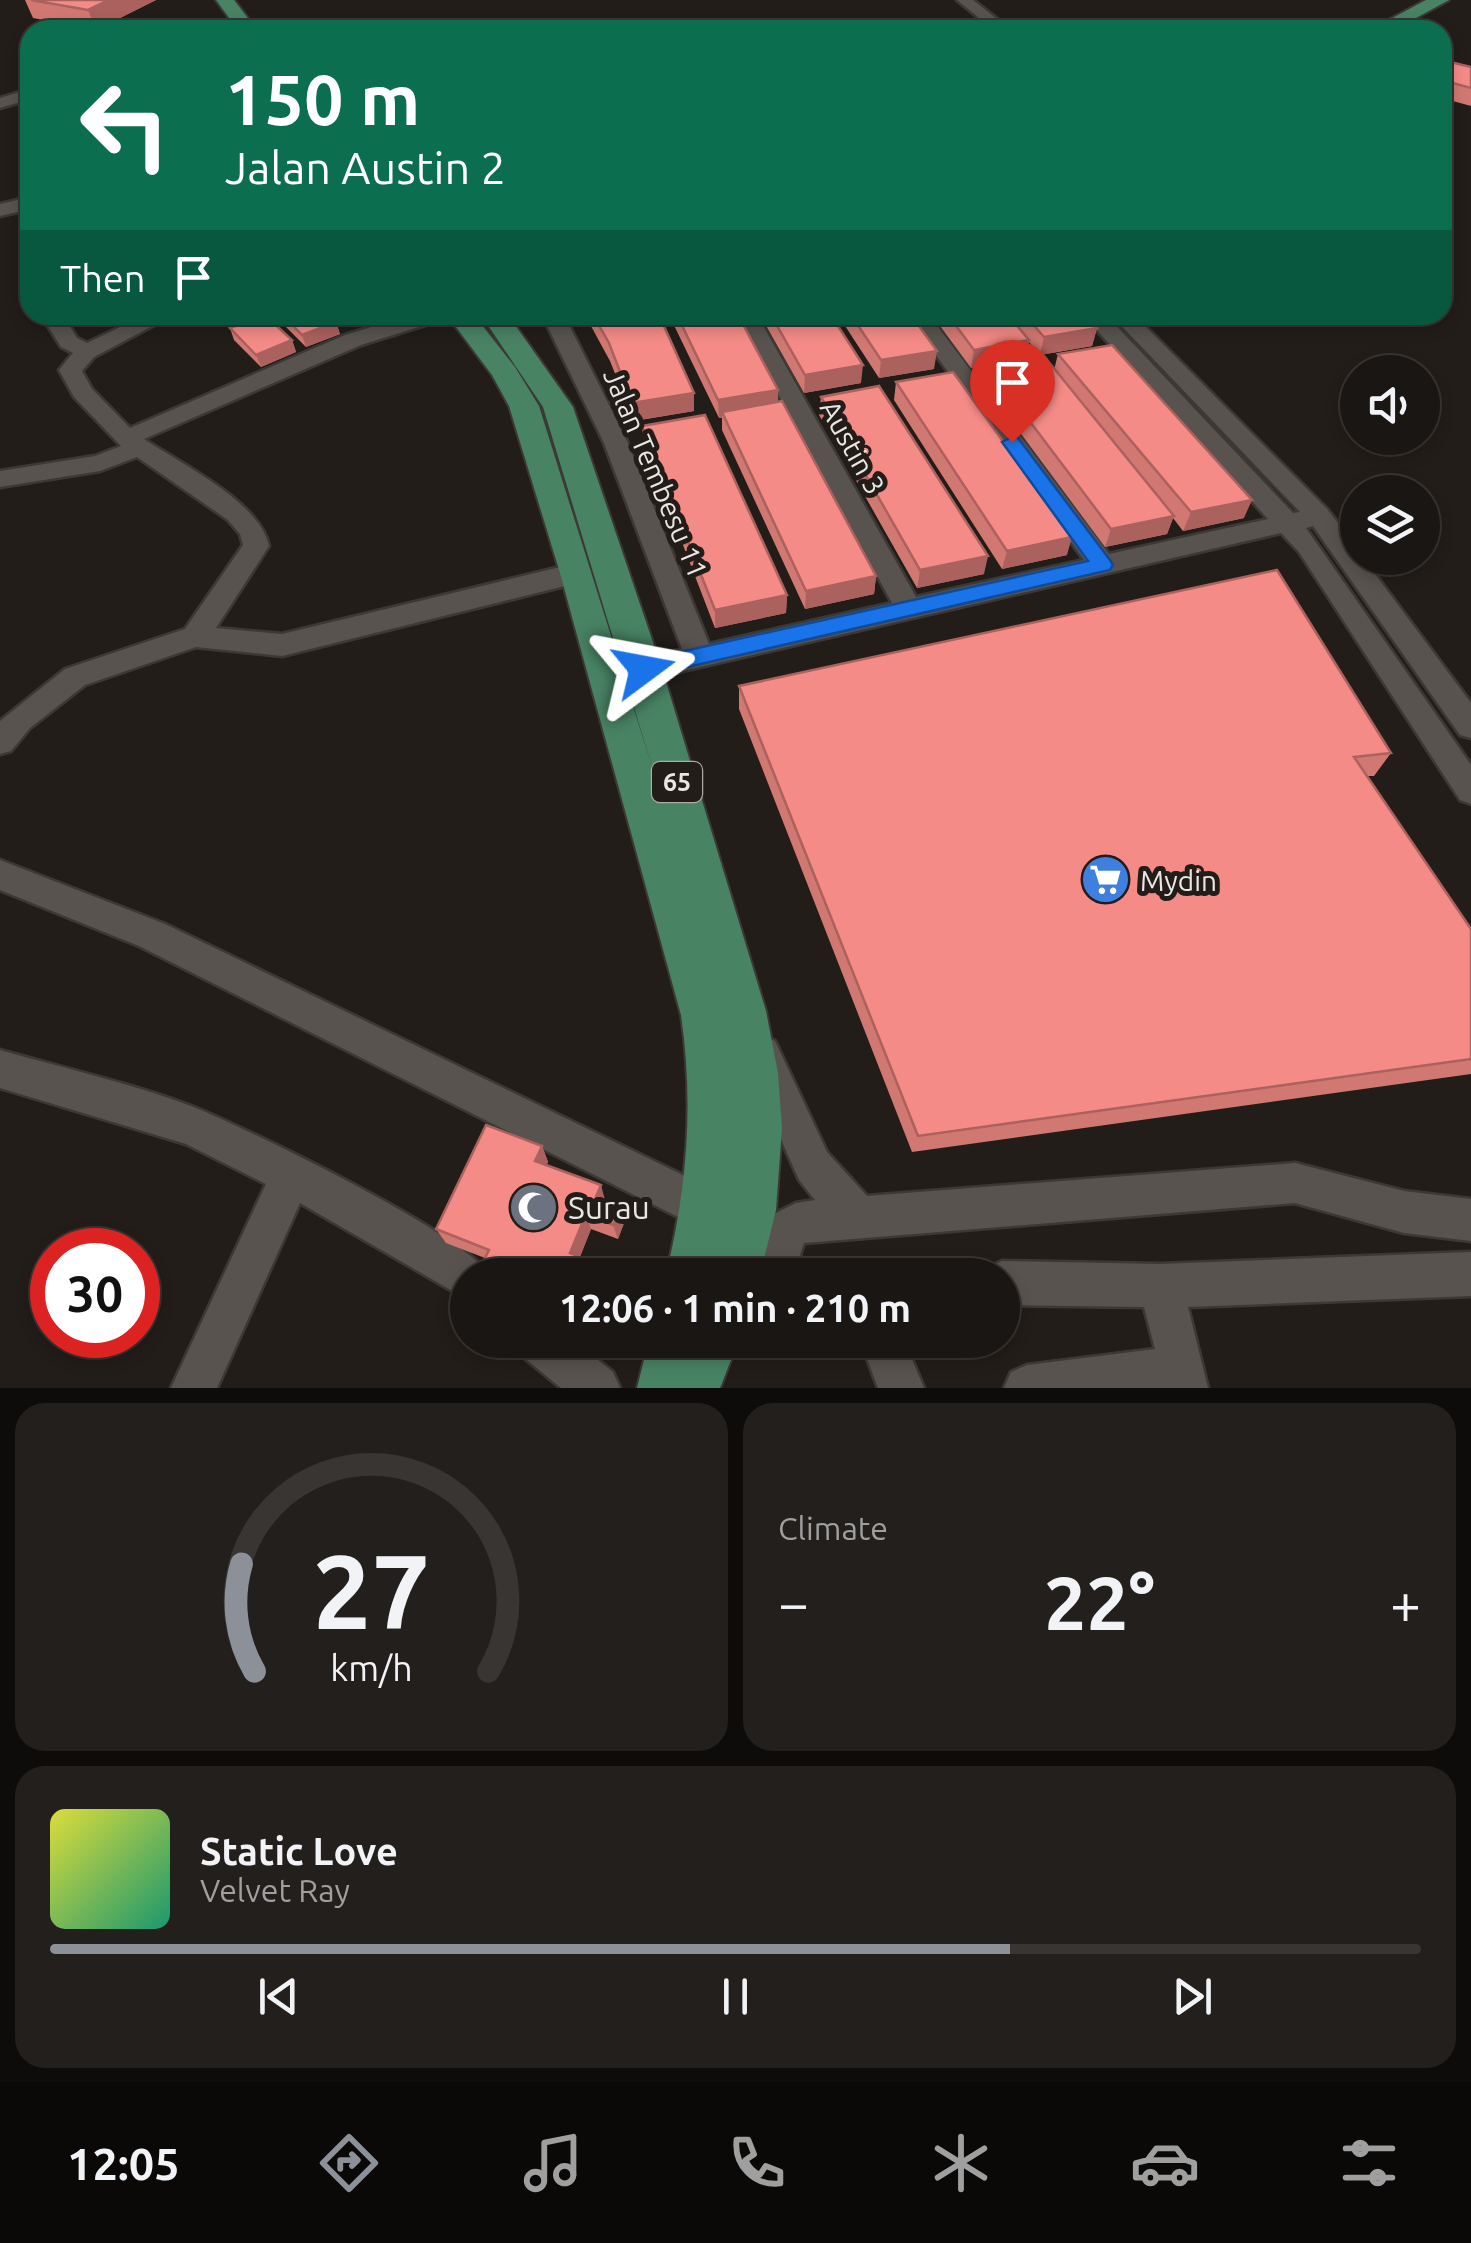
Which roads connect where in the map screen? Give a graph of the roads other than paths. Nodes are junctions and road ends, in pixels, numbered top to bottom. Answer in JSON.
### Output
{"nodes":[{"id":1,"x":225,"y":0,"type":"edge"},
{"id":2,"x":964,"y":0,"type":"edge"},
{"id":3,"x":1440,"y":0,"type":"edge"},
{"id":4,"x":240,"y":20,"type":"edge"},
{"id":5,"x":990,"y":20,"type":"edge"},
{"id":6,"x":1399,"y":20,"type":"edge"},
{"id":7,"x":58,"y":325,"type":"edge"},
{"id":8,"x":141,"y":325,"type":"edge"},
{"id":9,"x":344,"y":325,"type":"edge"},
{"id":10,"x":401,"y":325,"type":"edge"},
{"id":11,"x":468,"y":325,"type":"edge"},
{"id":12,"x":505,"y":325,"type":"edge"},
{"id":13,"x":558,"y":325,"type":"edge"},
{"id":14,"x":752,"y":325,"type":"edge"},
{"id":15,"x":925,"y":325,"type":"edge"},
{"id":16,"x":1103,"y":325,"type":"edge"},
{"id":17,"x":1132,"y":325,"type":"edge"},
{"id":18,"x":353,"y":340,"type":"junction"},
{"id":19,"x":86,"y":352,"type":"junction"},
{"id":20,"x":133,"y":442,"type":"junction"},
{"id":21,"x":0,"y":478,"type":"edge"},
{"id":22,"x":1320,"y":516,"type":"junction"},
{"id":23,"x":1289,"y":523,"type":"junction"},
{"id":24,"x":1102,"y":565,"type":"junction"},
{"id":25,"x":577,"y":574,"type":"junction"},
{"id":26,"x":909,"y":609,"type":"junction"},
{"id":27,"x":195,"y":636,"type":"junction"},
{"id":28,"x":699,"y":656,"type":"junction"},
{"id":29,"x":644,"y":669,"type":"junction"},
{"id":30,"x":1471,"y":726,"type":"edge"},
{"id":31,"x":6,"y":729,"type":"edge"},
{"id":32,"x":1471,"y":791,"type":"edge"},
{"id":33,"x":0,"y":875,"type":"edge"},
{"id":34,"x":743,"y":1011,"type":"junction"},
{"id":35,"x":0,"y":1070,"type":"edge"},
{"id":36,"x":291,"y":1176,"type":"junction"},
{"id":37,"x":709,"y":1210,"type":"junction"},
{"id":38,"x":858,"y":1218,"type":"junction"},
{"id":39,"x":1471,"y":1220,"type":"edge"},
{"id":40,"x":696,"y":1258,"type":"edge"},
{"id":41,"x":737,"y":1258,"type":"edge"},
{"id":42,"x":779,"y":1258,"type":"edge"},
{"id":43,"x":450,"y":1266,"type":"edge"},
{"id":44,"x":1471,"y":1274,"type":"edge"},
{"id":45,"x":1020,"y":1283,"type":"edge"},
{"id":46,"x":1160,"y":1286,"type":"junction"},
{"id":47,"x":560,"y":1358,"type":"edge"},
{"id":48,"x":672,"y":1358,"type":"edge"},
{"id":49,"x":704,"y":1358,"type":"edge"},
{"id":50,"x":889,"y":1358,"type":"edge"},
{"id":51,"x":1186,"y":1378,"type":"edge"},
{"id":52,"x":194,"y":1388,"type":"edge"},
{"id":53,"x":597,"y":1388,"type":"edge"},
{"id":54,"x":665,"y":1388,"type":"edge"},
{"id":55,"x":692,"y":1388,"type":"edge"},
{"id":56,"x":901,"y":1388,"type":"edge"},
{"id":57,"x":1027,"y":1388,"type":"edge"}],
"edges":[{"from":1,"to":4,"type":"main road"},
{"from":2,"to":5,"type":"street"},
{"from":3,"to":6,"type":"main road"},
{"from":7,"to":19,"type":"street"},
{"from":8,"to":19,"type":"street"},
{"from":9,"to":18,"type":"street"},
{"from":10,"to":18,"type":"street"},
{"from":11,"to":25,"type":"main road","number":"65"},
{"from":12,"to":29,"type":"main road","number":"65"},
{"from":13,"to":28,"type":"street","name":"Jalan Tembesu 11"},
{"from":14,"to":26,"type":"street","name":"Austin 3"},
{"from":15,"to":24,"type":"street"},
{"from":16,"to":23,"type":"street"},
{"from":17,"to":22,"type":"street"},
{"from":18,"to":20,"type":"street"},
{"from":19,"to":20,"type":"street"},
{"from":20,"to":21,"type":"street"},
{"from":20,"to":27,"type":"street"},
{"from":22,"to":23,"type":"street"},
{"from":22,"to":30,"type":"street"},
{"from":23,"to":24,"type":"street"},
{"from":23,"to":32,"type":"street"},
{"from":24,"to":26,"type":"street"},
{"from":25,"to":27,"type":"street"},
{"from":25,"to":37,"type":"main road","number":"65"},
{"from":26,"to":28,"type":"street"},
{"from":27,"to":31,"type":"street"},
{"from":28,"to":29,"type":"street"},
{"from":29,"to":34,"type":"main road","number":"65"},
{"from":33,"to":37,"type":"street"},
{"from":34,"to":38,"type":"street"},
{"from":34,"to":41,"type":"main road","number":"65"},
{"from":35,"to":36,"type":"street"},
{"from":36,"to":43,"type":"street"},
{"from":36,"to":52,"type":"street"},
{"from":37,"to":40,"type":"main road","number":"65"},
{"from":38,"to":39,"type":"street"},
{"from":38,"to":42,"type":"street"},
{"from":44,"to":46,"type":"street"},
{"from":45,"to":46,"type":"street"},
{"from":46,"to":51,"type":"street"},
{"from":47,"to":53,"type":"street"},
{"from":48,"to":54,"type":"main road"},
{"from":49,"to":55,"type":"main road"},
{"from":50,"to":56,"type":"street"},
{"from":51,"to":57,"type":"street"}]}
